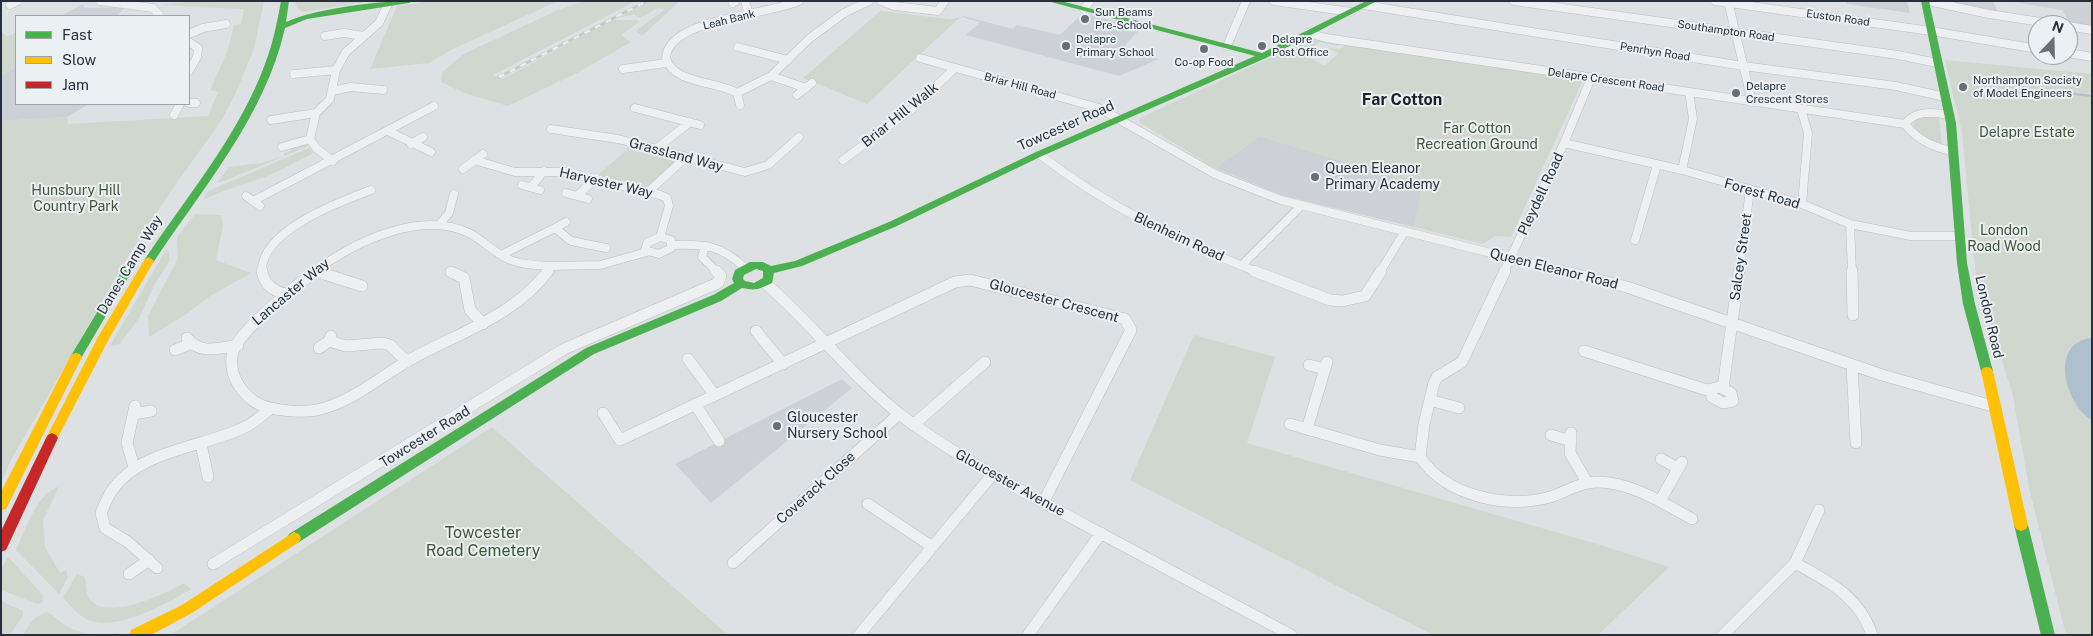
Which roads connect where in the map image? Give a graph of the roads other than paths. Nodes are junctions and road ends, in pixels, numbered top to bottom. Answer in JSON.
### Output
{"nodes":[{"id":1,"x":18,"y":1,"type":"edge"},
{"id":2,"x":100,"y":1,"type":"edge"},
{"id":3,"x":409,"y":1,"type":"edge"},
{"id":4,"x":745,"y":1,"type":"edge"},
{"id":5,"x":799,"y":1,"type":"edge"},
{"id":6,"x":869,"y":1,"type":"edge"},
{"id":7,"x":881,"y":1,"type":"edge"},
{"id":8,"x":945,"y":1,"type":"edge"},
{"id":9,"x":1051,"y":1,"type":"edge"},
{"id":10,"x":1246,"y":1,"type":"edge"},
{"id":11,"x":1274,"y":1,"type":"edge"},
{"id":12,"x":1514,"y":1,"type":"edge"},
{"id":13,"x":1715,"y":1,"type":"edge"},
{"id":14,"x":1927,"y":1,"type":"edge"},
{"id":15,"x":1728,"y":2,"type":"edge"},
{"id":16,"x":284,"y":3,"type":"edge"},
{"id":17,"x":1368,"y":3,"type":"edge"},
{"id":18,"x":388,"y":4,"type":"junction"},
{"id":19,"x":10,"y":5,"type":"dead end"},
{"id":20,"x":1087,"y":5,"type":"edge"},
{"id":21,"x":1351,"y":12,"type":"junction"},
{"id":22,"x":749,"y":14,"type":"junction"},
{"id":23,"x":159,"y":15,"type":"edge"},
{"id":24,"x":305,"y":17,"type":"junction"},
{"id":25,"x":2028,"y":20,"type":"edge"},
{"id":26,"x":226,"y":24,"type":"dead end"},
{"id":27,"x":281,"y":27,"type":"junction"},
{"id":28,"x":2078,"y":28,"type":"edge"},
{"id":29,"x":2092,"y":30,"type":"edge"},
{"id":30,"x":1931,"y":31,"type":"junction"},
{"id":31,"x":1308,"y":33,"type":"junction"},
{"id":32,"x":1734,"y":33,"type":"junction"},
{"id":33,"x":190,"y":34,"type":"edge"},
{"id":34,"x":326,"y":36,"type":"dead end"},
{"id":35,"x":364,"y":36,"type":"junction"},
{"id":36,"x":190,"y":43,"type":"edge"},
{"id":37,"x":738,"y":46,"type":"dead end"},
{"id":38,"x":1227,"y":46,"type":"junction"},
{"id":39,"x":2028,"y":47,"type":"edge"},
{"id":40,"x":2078,"y":55,"type":"edge"},
{"id":41,"x":1263,"y":56,"type":"junction"},
{"id":42,"x":2092,"y":57,"type":"edge"},
{"id":43,"x":920,"y":58,"type":"dead end"},
{"id":44,"x":788,"y":60,"type":"junction"},
{"id":45,"x":666,"y":63,"type":"junction"},
{"id":46,"x":1937,"y":63,"type":"junction"},
{"id":47,"x":1743,"y":66,"type":"junction"},
{"id":48,"x":955,"y":68,"type":"junction"},
{"id":49,"x":190,"y":69,"type":"edge"},
{"id":50,"x":623,"y":69,"type":"dead end"},
{"id":51,"x":336,"y":70,"type":"junction"},
{"id":52,"x":294,"y":74,"type":"dead end"},
{"id":53,"x":771,"y":76,"type":"junction"},
{"id":54,"x":1591,"y":78,"type":"junction"},
{"id":55,"x":383,"y":90,"type":"dead end"},
{"id":56,"x":332,"y":91,"type":"junction"},
{"id":57,"x":1690,"y":92,"type":"junction"},
{"id":58,"x":737,"y":93,"type":"junction"},
{"id":59,"x":797,"y":95,"type":"dead end"},
{"id":60,"x":1945,"y":97,"type":"junction"},
{"id":61,"x":1752,"y":102,"type":"junction"},
{"id":62,"x":179,"y":105,"type":"edge"},
{"id":63,"x":740,"y":105,"type":"dead end"},
{"id":64,"x":434,"y":106,"type":"dead end"},
{"id":65,"x":635,"y":108,"type":"dead end"},
{"id":66,"x":1801,"y":109,"type":"junction"},
{"id":67,"x":645,"y":111,"type":"junction"},
{"id":68,"x":316,"y":113,"type":"junction"},
{"id":69,"x":174,"y":114,"type":"dead end"},
{"id":70,"x":1950,"y":115,"type":"junction"},
{"id":71,"x":637,"y":118,"type":"dead end"},
{"id":72,"x":1119,"y":118,"type":"junction"},
{"id":73,"x":271,"y":120,"type":"dead end"},
{"id":74,"x":690,"y":122,"type":"junction"},
{"id":75,"x":1905,"y":124,"type":"junction"},
{"id":76,"x":700,"y":125,"type":"dead end"},
{"id":77,"x":551,"y":129,"type":"dead end"},
{"id":78,"x":388,"y":132,"type":"junction"},
{"id":79,"x":423,"y":137,"type":"dead end"},
{"id":80,"x":799,"y":137,"type":"dead end"},
{"id":81,"x":310,"y":139,"type":"junction"},
{"id":82,"x":780,"y":142,"type":"dead end"},
{"id":83,"x":1564,"y":143,"type":"junction"},
{"id":84,"x":411,"y":144,"type":"junction"},
{"id":85,"x":792,"y":144,"type":"junction"},
{"id":86,"x":282,"y":147,"type":"dead end"},
{"id":87,"x":656,"y":149,"type":"junction"},
{"id":88,"x":431,"y":152,"type":"dead end"},
{"id":89,"x":1954,"y":152,"type":"junction"},
{"id":90,"x":483,"y":154,"type":"dead end"},
{"id":91,"x":1039,"y":154,"type":"junction"},
{"id":92,"x":685,"y":158,"type":"junction"},
{"id":93,"x":333,"y":160,"type":"junction"},
{"id":94,"x":474,"y":160,"type":"junction"},
{"id":95,"x":844,"y":160,"type":"dead end"},
{"id":96,"x":1657,"y":164,"type":"junction"},
{"id":97,"x":463,"y":169,"type":"dead end"},
{"id":98,"x":1682,"y":170,"type":"junction"},
{"id":99,"x":544,"y":171,"type":"junction"},
{"id":100,"x":596,"y":178,"type":"junction"},
{"id":101,"x":531,"y":187,"type":"dead end"},
{"id":102,"x":371,"y":190,"type":"dead end"},
{"id":103,"x":1750,"y":190,"type":"junction"},
{"id":104,"x":648,"y":192,"type":"junction"},
{"id":105,"x":566,"y":193,"type":"dead end"},
{"id":106,"x":577,"y":196,"type":"junction"},
{"id":107,"x":457,"y":197,"type":"dead end"},
{"id":108,"x":588,"y":198,"type":"dead end"},
{"id":109,"x":253,"y":201,"type":"dead end"},
{"id":110,"x":1802,"y":204,"type":"junction"},
{"id":111,"x":1302,"y":205,"type":"junction"},
{"id":112,"x":566,"y":222,"type":"dead end"},
{"id":113,"x":1850,"y":224,"type":"junction"},
{"id":114,"x":440,"y":225,"type":"junction"},
{"id":115,"x":555,"y":228,"type":"junction"},
{"id":116,"x":1405,"y":231,"type":"junction"},
{"id":117,"x":1960,"y":236,"type":"junction"},
{"id":118,"x":599,"y":237,"type":"dead end"},
{"id":119,"x":660,"y":238,"type":"junction"},
{"id":120,"x":1635,"y":240,"type":"dead end"},
{"id":121,"x":673,"y":245,"type":"junction"},
{"id":122,"x":593,"y":246,"type":"junction"},
{"id":123,"x":705,"y":246,"type":"junction"},
{"id":124,"x":606,"y":248,"type":"dead end"},
{"id":125,"x":647,"y":252,"type":"junction"},
{"id":126,"x":138,"y":255,"type":"dead end"},
{"id":127,"x":501,"y":255,"type":"junction"},
{"id":128,"x":1512,"y":258,"type":"junction"},
{"id":129,"x":1242,"y":265,"type":"junction"},
{"id":130,"x":551,"y":266,"type":"junction"},
{"id":131,"x":745,"y":268,"type":"junction"},
{"id":132,"x":769,"y":270,"type":"junction"},
{"id":133,"x":314,"y":271,"type":"junction"},
{"id":134,"x":451,"y":272,"type":"dead end"},
{"id":135,"x":765,"y":283,"type":"junction"},
{"id":136,"x":741,"y":284,"type":"junction"},
{"id":137,"x":363,"y":286,"type":"dead end"},
{"id":138,"x":286,"y":295,"type":"junction"},
{"id":139,"x":1853,"y":316,"type":"dead end"},
{"id":140,"x":1732,"y":323,"type":"junction"},
{"id":141,"x":483,"y":324,"type":"junction"},
{"id":142,"x":756,"y":331,"type":"dead end"},
{"id":143,"x":823,"y":344,"type":"junction"},
{"id":144,"x":238,"y":346,"type":"junction"},
{"id":145,"x":319,"y":348,"type":"dead end"},
{"id":146,"x":175,"y":350,"type":"dead end"},
{"id":147,"x":1584,"y":351,"type":"dead end"},
{"id":148,"x":688,"y":359,"type":"dead end"},
{"id":149,"x":407,"y":362,"type":"junction"},
{"id":150,"x":985,"y":362,"type":"dead end"},
{"id":151,"x":783,"y":364,"type":"junction"},
{"id":152,"x":1309,"y":364,"type":"dead end"},
{"id":153,"x":1852,"y":365,"type":"junction"},
{"id":154,"x":519,"y":378,"type":"junction"},
{"id":155,"x":531,"y":388,"type":"junction"},
{"id":156,"x":1723,"y":388,"type":"junction"},
{"id":157,"x":1710,"y":391,"type":"junction"},
{"id":158,"x":714,"y":394,"type":"junction"},
{"id":159,"x":1430,"y":400,"type":"junction"},
{"id":160,"x":695,"y":404,"type":"junction"},
{"id":161,"x":1996,"y":407,"type":"junction"},
{"id":162,"x":1459,"y":408,"type":"dead end"},
{"id":163,"x":270,"y":409,"type":"junction"},
{"id":164,"x":151,"y":411,"type":"dead end"},
{"id":165,"x":603,"y":413,"type":"dead end"},
{"id":166,"x":899,"y":414,"type":"junction"},
{"id":167,"x":1290,"y":424,"type":"dead end"},
{"id":168,"x":913,"y":425,"type":"junction"},
{"id":169,"x":1307,"y":429,"type":"junction"},
{"id":170,"x":1552,"y":435,"type":"dead end"},
{"id":171,"x":719,"y":441,"type":"dead end"},
{"id":172,"x":1856,"y":443,"type":"dead end"},
{"id":173,"x":201,"y":444,"type":"junction"},
{"id":174,"x":1420,"y":457,"type":"junction"},
{"id":175,"x":1661,"y":459,"type":"dead end"},
{"id":176,"x":134,"y":467,"type":"junction"},
{"id":177,"x":992,"y":475,"type":"junction"},
{"id":178,"x":208,"y":477,"type":"dead end"},
{"id":179,"x":1587,"y":482,"type":"junction"},
{"id":180,"x":1044,"y":501,"type":"junction"},
{"id":181,"x":1660,"y":501,"type":"junction"},
{"id":182,"x":868,"y":504,"type":"dead end"},
{"id":183,"x":1,"y":505,"type":"edge"},
{"id":184,"x":1819,"y":510,"type":"dead end"},
{"id":185,"x":1692,"y":519,"type":"dead end"},
{"id":186,"x":270,"y":530,"type":"junction"},
{"id":187,"x":1100,"y":533,"type":"junction"},
{"id":188,"x":1,"y":546,"type":"edge"},
{"id":189,"x":282,"y":546,"type":"junction"},
{"id":190,"x":931,"y":546,"type":"junction"},
{"id":191,"x":733,"y":563,"type":"dead end"},
{"id":192,"x":1795,"y":563,"type":"junction"},
{"id":193,"x":213,"y":564,"type":"dead end"},
{"id":194,"x":129,"y":574,"type":"dead end"},
{"id":195,"x":1033,"y":633,"type":"edge"},
{"id":196,"x":136,"y":635,"type":"edge"},
{"id":197,"x":859,"y":635,"type":"edge"},
{"id":198,"x":1291,"y":635,"type":"edge"},
{"id":199,"x":1724,"y":635,"type":"edge"},
{"id":200,"x":1872,"y":635,"type":"edge"},
{"id":201,"x":2048,"y":635,"type":"edge"}],
"edges":[{"from":1,"to":19,"type":"street"},
{"from":2,"to":23,"type":"street"},
{"from":3,"to":18,"type":"main road"},
{"from":4,"to":22,"type":"street"},
{"from":5,"to":22,"type":"street","name":"Leah Bank"},
{"from":6,"to":44,"type":"street"},
{"from":7,"to":8,"type":"street"},
{"from":9,"to":20,"type":"main road"},
{"from":10,"to":38,"type":"street"},
{"from":11,"to":21,"type":"street"},
{"from":12,"to":32,"type":"street","name":"Southampton Road"},
{"from":13,"to":15,"type":"street","name":"Euston Road"},
{"from":14,"to":25,"type":"street"},
{"from":14,"to":30,"type":"main road","name":"London Road"},
{"from":15,"to":30,"type":"street","name":"Euston Road"},
{"from":15,"to":32,"type":"street"},
{"from":16,"to":24,"type":"main road"},
{"from":16,"to":27,"type":"main road","name":"Danes Camp Way"},
{"from":17,"to":21,"type":"main road","name":"Towcester Road"},
{"from":17,"to":47,"type":"street","name":"Penrhyn Road"},
{"from":18,"to":24,"type":"main road"},
{"from":18,"to":35,"type":"street"},
{"from":20,"to":38,"type":"main road"},
{"from":21,"to":31,"type":"main road","name":"Towcester Road"},
{"from":22,"to":45,"type":"street","name":"Leah Bank"},
{"from":24,"to":27,"type":"main road"},
{"from":26,"to":33,"type":"street"},
{"from":27,"to":188,"type":"main road","name":"Danes Camp Way"},
{"from":28,"to":29,"type":"street"},
{"from":30,"to":39,"type":"street","name":"Euston Road"},
{"from":30,"to":46,"type":"main road","name":"London Road"},
{"from":31,"to":41,"type":"main road","name":"Towcester Road"},
{"from":31,"to":54,"type":"street","name":"Delapre Crescent Road"},
{"from":32,"to":46,"type":"street","name":"Southampton Road"},
{"from":32,"to":47,"type":"street"},
{"from":34,"to":35,"type":"street"},
{"from":35,"to":51,"type":"street"},
{"from":36,"to":49,"type":"street"},
{"from":37,"to":44,"type":"street"},
{"from":38,"to":41,"type":"main road"},
{"from":40,"to":42,"type":"street"},
{"from":41,"to":72,"type":"main road","name":"Towcester Road"},
{"from":43,"to":48,"type":"street","name":"Briar Hill Road"},
{"from":44,"to":53,"type":"street"},
{"from":45,"to":50,"type":"street"},
{"from":45,"to":58,"type":"street"},
{"from":46,"to":60,"type":"main road","name":"London Road"},
{"from":47,"to":60,"type":"street","name":"Penrhyn Road"},
{"from":47,"to":61,"type":"street"},
{"from":48,"to":72,"type":"street","name":"Briar Hill Road"},
{"from":48,"to":95,"type":"street","name":"Briar Hill Walk"},
{"from":51,"to":52,"type":"street"},
{"from":51,"to":56,"type":"street"},
{"from":53,"to":58,"type":"street"},
{"from":53,"to":59,"type":"street"},
{"from":54,"to":57,"type":"street","name":"Delapre Crescent Road"},
{"from":54,"to":83,"type":"street","name":"Pleydell Road"},
{"from":55,"to":56,"type":"street"},
{"from":56,"to":68,"type":"street"},
{"from":57,"to":61,"type":"street","name":"Delapre Crescent Road"},
{"from":57,"to":98,"type":"street"},
{"from":58,"to":63,"type":"street"},
{"from":60,"to":70,"type":"main road","name":"London Road"},
{"from":61,"to":66,"type":"street","name":"Delapre Crescent Road"},
{"from":62,"to":69,"type":"street"},
{"from":64,"to":78,"type":"street"},
{"from":65,"to":67,"type":"street"},
{"from":66,"to":75,"type":"street","name":"Delapre Crescent Road"},
{"from":66,"to":110,"type":"street"},
{"from":67,"to":71,"type":"street"},
{"from":67,"to":74,"type":"street"},
{"from":68,"to":73,"type":"street"},
{"from":68,"to":81,"type":"street"},
{"from":70,"to":75,"type":"street"},
{"from":70,"to":89,"type":"main road","name":"London Road"},
{"from":72,"to":91,"type":"main road","name":"Towcester Road"},
{"from":72,"to":111,"type":"street","name":"Queen Eleanor Road"},
{"from":74,"to":76,"type":"street"},
{"from":74,"to":87,"type":"street"},
{"from":75,"to":89,"type":"street"},
{"from":77,"to":87,"type":"street","name":"Grassland Way"},
{"from":78,"to":84,"type":"street"},
{"from":78,"to":93,"type":"street"},
{"from":79,"to":84,"type":"street"},
{"from":80,"to":85,"type":"street","name":"Grassland Way"},
{"from":81,"to":86,"type":"street"},
{"from":81,"to":93,"type":"street"},
{"from":82,"to":85,"type":"street"},
{"from":83,"to":96,"type":"street","name":"Forest Road"},
{"from":83,"to":128,"type":"street","name":"Pleydell Road"},
{"from":84,"to":88,"type":"street"},
{"from":85,"to":92,"type":"street","name":"Grassland Way"},
{"from":87,"to":92,"type":"street","name":"Grassland Way"},
{"from":89,"to":117,"type":"main road","name":"London Road"},
{"from":90,"to":94,"type":"street"},
{"from":91,"to":129,"type":"street","name":"Blenheim Road"},
{"from":91,"to":132,"type":"main road","name":"Towcester Road"},
{"from":92,"to":104,"type":"street"},
{"from":93,"to":109,"type":"street"},
{"from":94,"to":97,"type":"street"},
{"from":94,"to":99,"type":"street","name":"Harvester Way"},
{"from":96,"to":98,"type":"street","name":"Forest Road"},
{"from":96,"to":120,"type":"street"},
{"from":98,"to":103,"type":"street","name":"Forest Road"},
{"from":99,"to":100,"type":"street","name":"Harvester Way"},
{"from":99,"to":101,"type":"street"},
{"from":100,"to":104,"type":"street","name":"Harvester Way"},
{"from":100,"to":106,"type":"street"},
{"from":102,"to":138,"type":"street"},
{"from":103,"to":110,"type":"street","name":"Forest Road"},
{"from":103,"to":140,"type":"street","name":"Salcey Street"},
{"from":104,"to":119,"type":"street","name":"Harvester Way"},
{"from":105,"to":106,"type":"street"},
{"from":106,"to":108,"type":"street"},
{"from":107,"to":114,"type":"street"},
{"from":110,"to":113,"type":"street","name":"Forest Road"},
{"from":111,"to":116,"type":"street","name":"Queen Eleanor Road"},
{"from":111,"to":129,"type":"street"},
{"from":112,"to":115,"type":"street"},
{"from":113,"to":117,"type":"street","name":"Forest Road"},
{"from":113,"to":139,"type":"street"},
{"from":114,"to":127,"type":"street","name":"Lancaster Way"},
{"from":114,"to":133,"type":"street","name":"Lancaster Way"},
{"from":115,"to":122,"type":"street"},
{"from":115,"to":127,"type":"street"},
{"from":116,"to":128,"type":"street","name":"Queen Eleanor Road"},
{"from":116,"to":129,"type":"street","name":"Blenheim Road"},
{"from":117,"to":161,"type":"main road","name":"London Road"},
{"from":118,"to":122,"type":"street"},
{"from":119,"to":121,"type":"street"},
{"from":119,"to":125,"type":"street"},
{"from":121,"to":123,"type":"street"},
{"from":121,"to":125,"type":"street"},
{"from":122,"to":124,"type":"street"},
{"from":123,"to":131,"type":"street"},
{"from":123,"to":154,"type":"street","name":"Towcester Road"},
{"from":125,"to":130,"type":"street"},
{"from":126,"to":183,"type":"main road","name":"Danes Camp Way"},
{"from":127,"to":130,"type":"street","name":"Lancaster Way"},
{"from":128,"to":140,"type":"street","name":"Queen Eleanor Road"},
{"from":128,"to":159,"type":"street","name":"Pleydell Road"},
{"from":130,"to":141,"type":"street","name":"Lancaster Way"},
{"from":131,"to":132,"type":"main road"},
{"from":131,"to":136,"type":"main road"},
{"from":132,"to":135,"type":"main road"},
{"from":133,"to":137,"type":"street"},
{"from":133,"to":138,"type":"street","name":"Lancaster Way"},
{"from":134,"to":141,"type":"street"},
{"from":135,"to":136,"type":"main road"},
{"from":135,"to":143,"type":"street","name":"Gloucester Avenue"},
{"from":136,"to":155,"type":"main road","name":"Towcester Road"},
{"from":138,"to":144,"type":"street","name":"Lancaster Way"},
{"from":140,"to":153,"type":"street","name":"Queen Eleanor Road"},
{"from":140,"to":156,"type":"street","name":"Salcey Street"},
{"from":141,"to":149,"type":"street","name":"Lancaster Way"},
{"from":142,"to":151,"type":"street"},
{"from":143,"to":151,"type":"street"},
{"from":143,"to":166,"type":"street","name":"Gloucester Avenue"},
{"from":143,"to":180,"type":"street","name":"Gloucester Crescent"},
{"from":144,"to":146,"type":"street"},
{"from":144,"to":163,"type":"street","name":"Lancaster Way"},
{"from":145,"to":149,"type":"street"},
{"from":147,"to":157,"type":"street"},
{"from":148,"to":158,"type":"street"},
{"from":149,"to":163,"type":"street","name":"Lancaster Way"},
{"from":150,"to":168,"type":"street"},
{"from":151,"to":158,"type":"street"},
{"from":152,"to":169,"type":"street"},
{"from":153,"to":161,"type":"street","name":"Queen Eleanor Road"},
{"from":153,"to":172,"type":"street"},
{"from":154,"to":155,"type":"street"},
{"from":154,"to":186,"type":"street","name":"Towcester Road"},
{"from":155,"to":189,"type":"main road","name":"Towcester Road"},
{"from":156,"to":157,"type":"street"},
{"from":156,"to":157,"type":"street","name":"Salcey Street"},
{"from":158,"to":160,"type":"street"},
{"from":159,"to":162,"type":"street"},
{"from":159,"to":174,"type":"street"},
{"from":160,"to":165,"type":"street"},
{"from":160,"to":171,"type":"street"},
{"from":161,"to":201,"type":"main road","name":"London Road"},
{"from":163,"to":173,"type":"street"},
{"from":164,"to":176,"type":"street"},
{"from":166,"to":168,"type":"street","name":"Gloucester Avenue"},
{"from":166,"to":191,"type":"street","name":"Coverack Close"},
{"from":167,"to":169,"type":"street"},
{"from":168,"to":177,"type":"street","name":"Gloucester Avenue"},
{"from":169,"to":174,"type":"street"},
{"from":170,"to":179,"type":"street"},
{"from":173,"to":176,"type":"street"},
{"from":173,"to":178,"type":"street"},
{"from":174,"to":179,"type":"street"},
{"from":175,"to":181,"type":"street"},
{"from":176,"to":194,"type":"street"},
{"from":177,"to":180,"type":"street","name":"Gloucester Avenue"},
{"from":177,"to":190,"type":"street"},
{"from":179,"to":181,"type":"street"},
{"from":180,"to":187,"type":"street","name":"Gloucester Avenue"},
{"from":181,"to":185,"type":"street"},
{"from":182,"to":190,"type":"street"},
{"from":184,"to":192,"type":"street"},
{"from":186,"to":189,"type":"street"},
{"from":186,"to":193,"type":"street","name":"Towcester Road"},
{"from":187,"to":195,"type":"street"},
{"from":187,"to":198,"type":"street","name":"Gloucester Avenue"},
{"from":189,"to":196,"type":"main road","name":"Towcester Road"},
{"from":190,"to":197,"type":"street"},
{"from":192,"to":199,"type":"street"},
{"from":192,"to":200,"type":"street"}]}
